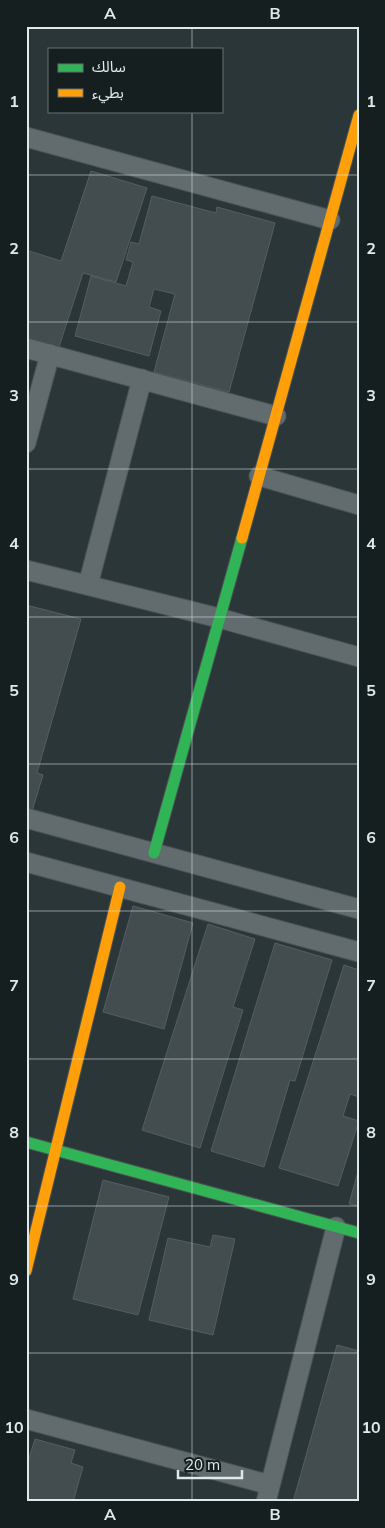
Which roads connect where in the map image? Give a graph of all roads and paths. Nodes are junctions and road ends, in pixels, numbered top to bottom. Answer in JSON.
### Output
{"nodes":[{"id":1,"x":359,"y":115,"type":"edge"},
{"id":2,"x":26,"y":137,"type":"edge"},
{"id":3,"x":330,"y":220,"type":"junction"},
{"id":4,"x":26,"y":348,"type":"edge"},
{"id":5,"x":50,"y":354,"type":"junction"},
{"id":6,"x":142,"y":379,"type":"junction"},
{"id":7,"x":276,"y":416,"type":"junction"},
{"id":8,"x":26,"y":443,"type":"edge"},
{"id":9,"x":259,"y":476,"type":"junction"},
{"id":10,"x":359,"y":505,"type":"edge"},
{"id":11,"x":26,"y":570,"type":"edge"},
{"id":12,"x":88,"y":585,"type":"junction"},
{"id":13,"x":219,"y":618,"type":"junction"},
{"id":14,"x":359,"y":657,"type":"edge"},
{"id":15,"x":26,"y":818,"type":"edge"},
{"id":16,"x":154,"y":853,"type":"junction"},
{"id":17,"x":26,"y":862,"type":"edge"},
{"id":18,"x":120,"y":887,"type":"junction"},
{"id":19,"x":359,"y":909,"type":"edge"},
{"id":20,"x":359,"y":952,"type":"edge"},
{"id":21,"x":26,"y":1142,"type":"edge"},
{"id":22,"x":56,"y":1150,"type":"junction"},
{"id":23,"x":336,"y":1227,"type":"junction"},
{"id":24,"x":359,"y":1234,"type":"edge"},
{"id":25,"x":26,"y":1270,"type":"edge"},
{"id":26,"x":26,"y":1419,"type":"edge"},
{"id":27,"x":268,"y":1494,"type":"edge"}],
"edges":[{"from":1,"to":3,"type":"street"},
{"from":2,"to":3,"type":"street"},
{"from":3,"to":7,"type":"street"},
{"from":4,"to":5,"type":"street"},
{"from":5,"to":6,"type":"street"},
{"from":5,"to":8,"type":"street"},
{"from":6,"to":7,"type":"street"},
{"from":6,"to":12,"type":"street"},
{"from":7,"to":9,"type":"street"},
{"from":9,"to":10,"type":"street"},
{"from":9,"to":13,"type":"street"},
{"from":11,"to":12,"type":"street"},
{"from":12,"to":13,"type":"street"},
{"from":13,"to":14,"type":"street"},
{"from":13,"to":16,"type":"street"},
{"from":15,"to":16,"type":"street"},
{"from":16,"to":19,"type":"street"},
{"from":17,"to":18,"type":"street"},
{"from":18,"to":20,"type":"street"},
{"from":18,"to":22,"type":"street"},
{"from":21,"to":22,"type":"street"},
{"from":22,"to":23,"type":"street"},
{"from":22,"to":25,"type":"street"},
{"from":23,"to":24,"type":"street"},
{"from":23,"to":27,"type":"street"},
{"from":26,"to":27,"type":"street"}]}
